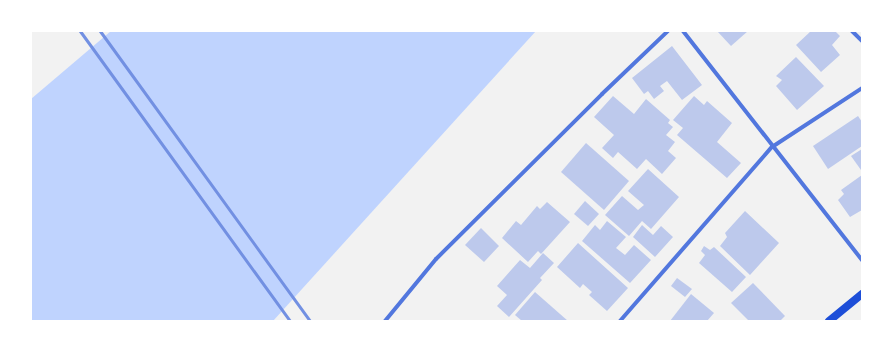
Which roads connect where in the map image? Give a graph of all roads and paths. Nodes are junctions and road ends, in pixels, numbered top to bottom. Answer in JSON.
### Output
{"nodes":[{"id":1,"x":668,"y":31,"type":"edge"},
{"id":2,"x":683,"y":31,"type":"edge"},
{"id":3,"x":852,"y":31,"type":"edge"},
{"id":4,"x":862,"y":40,"type":"edge"},
{"id":5,"x":862,"y":88,"type":"edge"},
{"id":6,"x":772,"y":147,"type":"junction"},
{"id":7,"x":862,"y":260,"type":"edge"},
{"id":8,"x":862,"y":294,"type":"edge"},
{"id":9,"x":386,"y":321,"type":"edge"},
{"id":10,"x":620,"y":321,"type":"edge"},
{"id":11,"x":829,"y":321,"type":"edge"}],
"edges":[{"from":1,"to":9,"type":"street"},
{"from":2,"to":6,"type":"street"},
{"from":3,"to":4,"type":"street"},
{"from":5,"to":6,"type":"street"},
{"from":6,"to":7,"type":"street"},
{"from":6,"to":10,"type":"street"},
{"from":8,"to":11,"type":"main road"}]}
